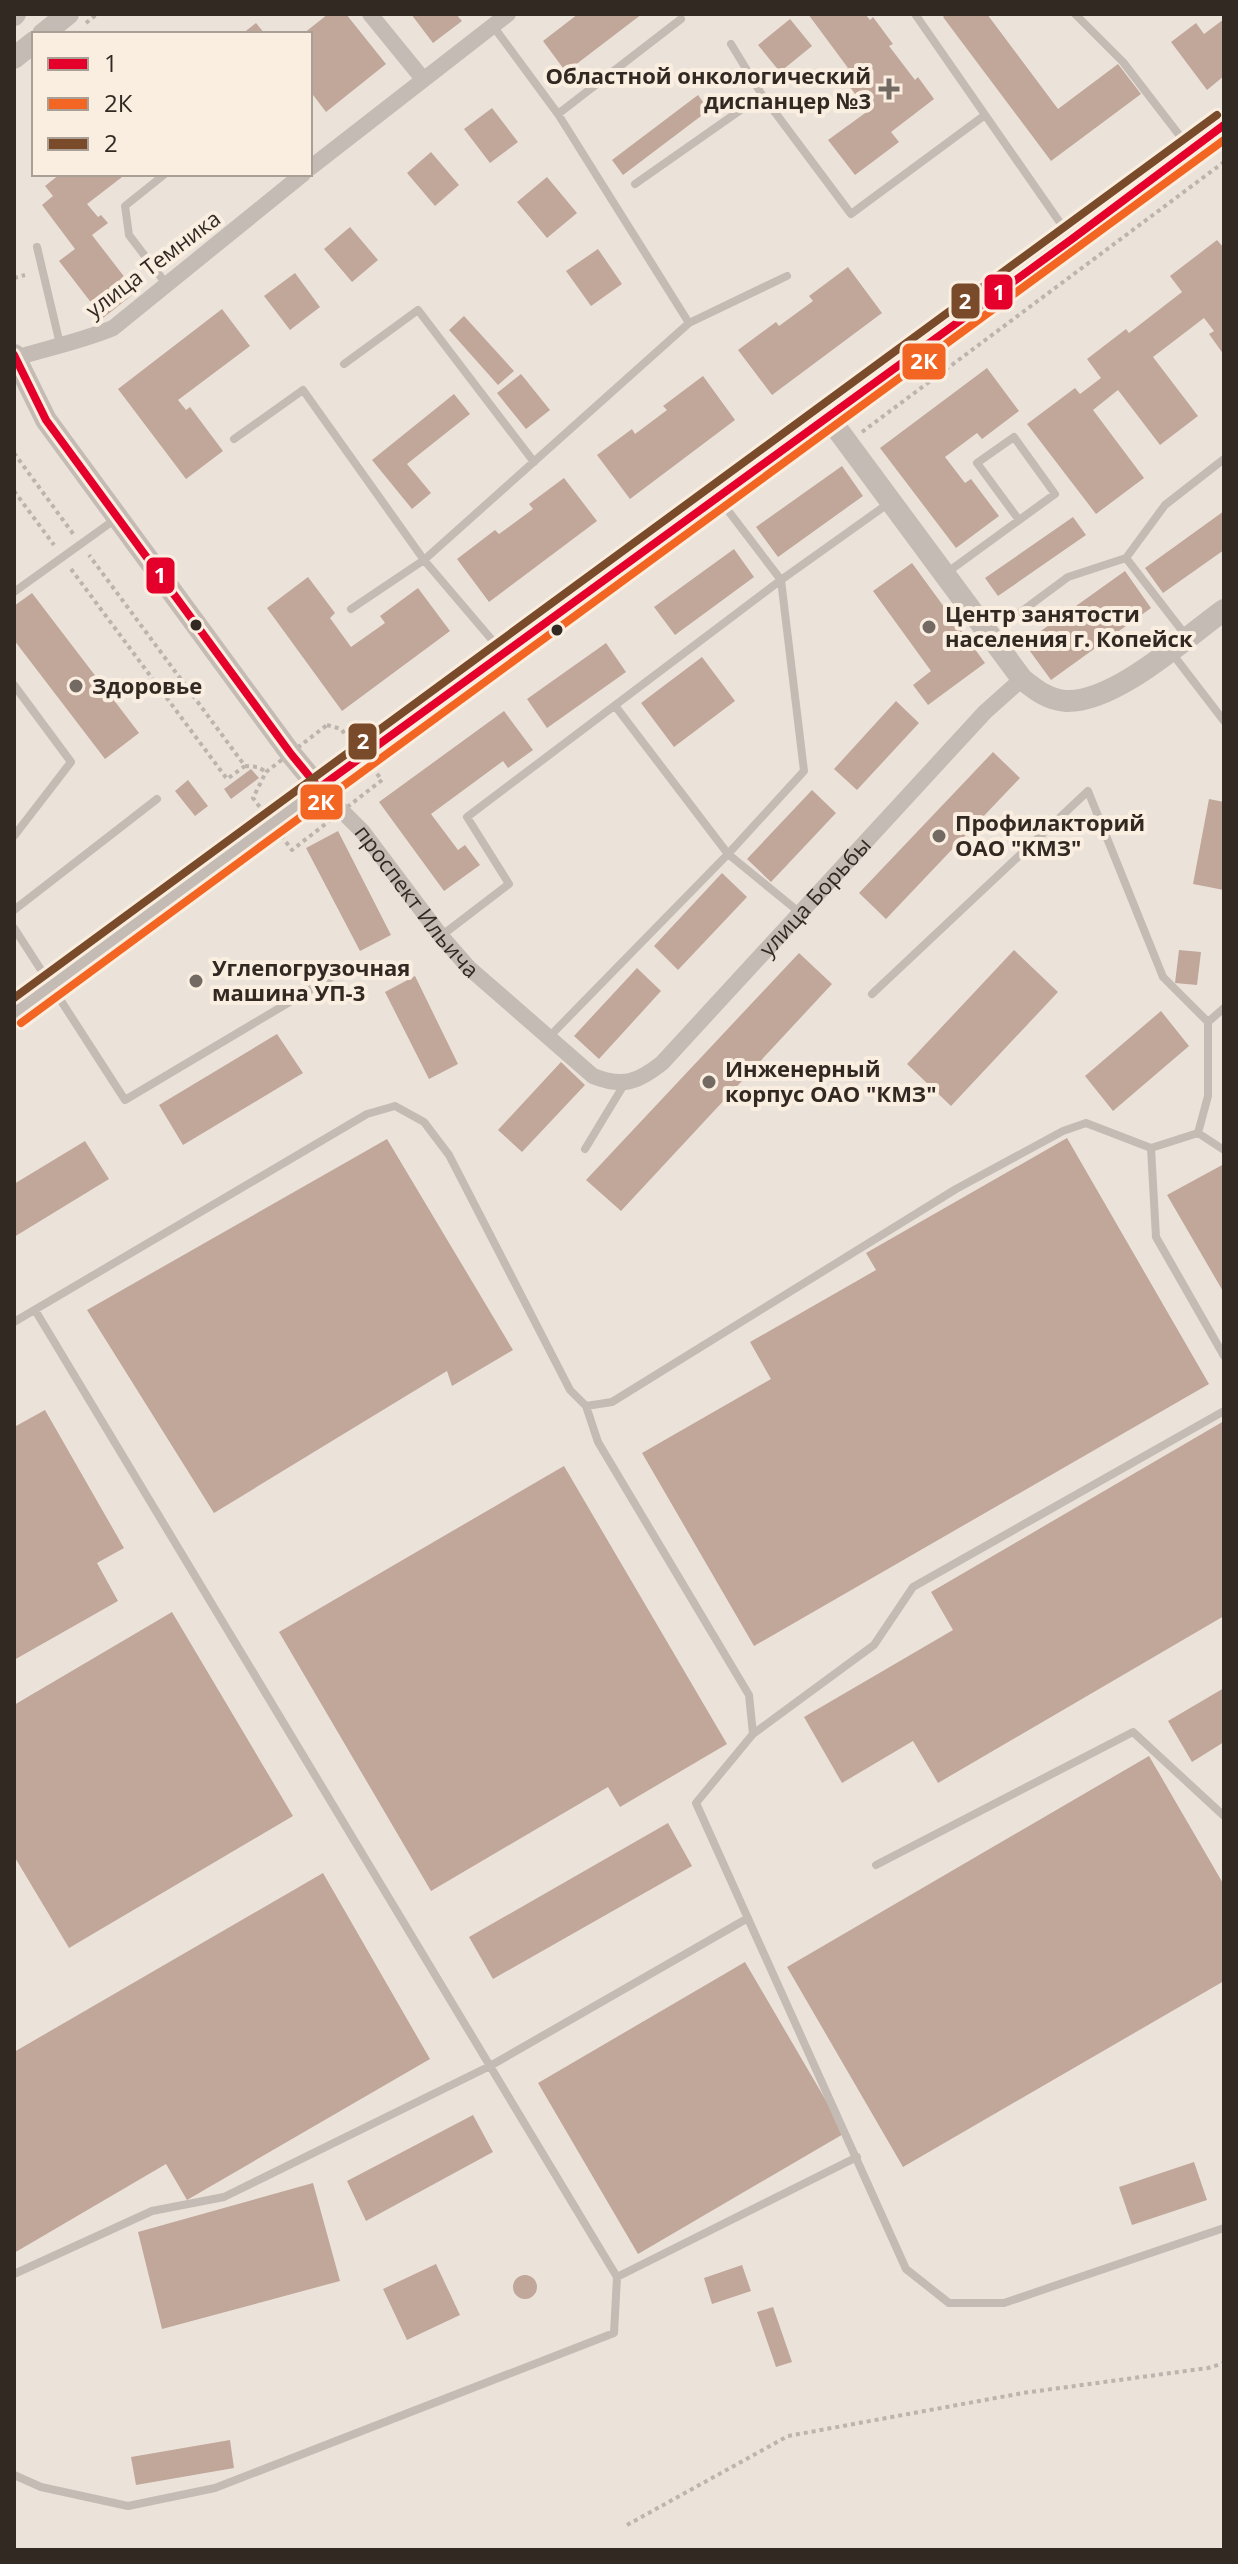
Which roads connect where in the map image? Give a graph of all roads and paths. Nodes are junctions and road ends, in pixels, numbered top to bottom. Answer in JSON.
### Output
{"nodes":[{"id":1,"x":68,"y":14,"type":"edge"},
{"id":2,"x":370,"y":14,"type":"edge"},
{"id":3,"x":508,"y":14,"type":"edge"},
{"id":4,"x":915,"y":14,"type":"edge"},
{"id":5,"x":1075,"y":14,"type":"edge"},
{"id":6,"x":681,"y":19,"type":"dead end"},
{"id":7,"x":493,"y":25,"type":"junction"},
{"id":8,"x":46,"y":32,"type":"edge"},
{"id":9,"x":32,"y":44,"type":"edge"},
{"id":10,"x":731,"y":44,"type":"dead end"},
{"id":11,"x":14,"y":58,"type":"edge"},
{"id":12,"x":423,"y":79,"type":"junction"},
{"id":13,"x":762,"y":95,"type":"junction"},
{"id":14,"x":558,"y":114,"type":"junction"},
{"id":15,"x":985,"y":115,"type":"junction"},
{"id":16,"x":1224,"y":125,"type":"edge"},
{"id":17,"x":1191,"y":149,"type":"junction"},
{"id":18,"x":312,"y":161,"type":"edge"},
{"id":19,"x":1224,"y":162,"type":"edge"},
{"id":20,"x":162,"y":176,"type":"edge"},
{"id":21,"x":301,"y":176,"type":"edge"},
{"id":22,"x":635,"y":184,"type":"dead end"},
{"id":23,"x":1072,"y":239,"type":"junction"},
{"id":24,"x":37,"y":247,"type":"dead end"},
{"id":25,"x":25,"y":275,"type":"dead end"},
{"id":26,"x":787,"y":276,"type":"dead end"},
{"id":27,"x":14,"y":278,"type":"edge"},
{"id":28,"x":167,"y":286,"type":"junction"},
{"id":29,"x":689,"y":323,"type":"junction"},
{"id":30,"x":60,"y":344,"type":"junction"},
{"id":31,"x":14,"y":356,"type":"edge"},
{"id":32,"x":344,"y":364,"type":"dead end"},
{"id":33,"x":829,"y":418,"type":"junction"},
{"id":34,"x":234,"y":439,"type":"dead end"},
{"id":35,"x":847,"y":443,"type":"junction"},
{"id":36,"x":14,"y":453,"type":"edge"},
{"id":37,"x":1224,"y":459,"type":"edge"},
{"id":38,"x":534,"y":462,"type":"junction"},
{"id":39,"x":14,"y":491,"type":"edge"},
{"id":40,"x":718,"y":497,"type":"junction"},
{"id":41,"x":891,"y":502,"type":"junction"},
{"id":42,"x":117,"y":518,"type":"junction"},
{"id":43,"x":1019,"y":520,"type":"junction"},
{"id":44,"x":81,"y":544,"type":"junction"},
{"id":45,"x":62,"y":557,"type":"junction"},
{"id":46,"x":1126,"y":558,"type":"junction"},
{"id":47,"x":424,"y":560,"type":"junction"},
{"id":48,"x":944,"y":574,"type":"junction"},
{"id":49,"x":781,"y":580,"type":"junction"},
{"id":50,"x":14,"y":592,"type":"edge"},
{"id":51,"x":351,"y":609,"type":"dead end"},
{"id":52,"x":1224,"y":610,"type":"edge"},
{"id":53,"x":1014,"y":617,"type":"dead end"},
{"id":54,"x":1178,"y":644,"type":"junction"},
{"id":55,"x":505,"y":655,"type":"junction"},
{"id":56,"x":1022,"y":679,"type":"junction"},
{"id":57,"x":14,"y":685,"type":"edge"},
{"id":58,"x":616,"y":707,"type":"junction"},
{"id":59,"x":1224,"y":721,"type":"edge"},
{"id":60,"x":245,"y":766,"type":"junction"},
{"id":61,"x":266,"y":772,"type":"dead end"},
{"id":62,"x":319,"y":788,"type":"junction"},
{"id":63,"x":157,"y":799,"type":"dead end"},
{"id":64,"x":14,"y":836,"type":"edge"},
{"id":65,"x":728,"y":854,"type":"junction"},
{"id":66,"x":14,"y":910,"type":"edge"},
{"id":67,"x":799,"y":912,"type":"junction"},
{"id":68,"x":14,"y":928,"type":"edge"},
{"id":69,"x":441,"y":936,"type":"junction"},
{"id":70,"x":335,"y":975,"type":"dead end"},
{"id":71,"x":52,"y":986,"type":"junction"},
{"id":72,"x":872,"y":994,"type":"dead end"},
{"id":73,"x":1224,"y":1008,"type":"edge"},
{"id":74,"x":14,"y":1013,"type":"edge"},
{"id":75,"x":1208,"y":1022,"type":"junction"},
{"id":76,"x":548,"y":1038,"type":"junction"},
{"id":77,"x":625,"y":1083,"type":"junction"},
{"id":78,"x":1198,"y":1133,"type":"junction"},
{"id":79,"x":1151,"y":1148,"type":"junction"},
{"id":80,"x":585,"y":1149,"type":"dead end"},
{"id":81,"x":1224,"y":1150,"type":"edge"},
{"id":82,"x":35,"y":1310,"type":"junction"},
{"id":83,"x":14,"y":1322,"type":"edge"},
{"id":84,"x":1224,"y":1356,"type":"edge"},
{"id":85,"x":586,"y":1406,"type":"junction"},
{"id":86,"x":1224,"y":1411,"type":"edge"},
{"id":87,"x":753,"y":1734,"type":"junction"},
{"id":88,"x":1224,"y":1816,"type":"edge"},
{"id":89,"x":876,"y":1865,"type":"dead end"},
{"id":90,"x":748,"y":1918,"type":"junction"},
{"id":91,"x":490,"y":2066,"type":"junction"},
{"id":92,"x":857,"y":2157,"type":"junction"},
{"id":93,"x":1224,"y":2228,"type":"edge"},
{"id":94,"x":14,"y":2274,"type":"edge"},
{"id":95,"x":617,"y":2277,"type":"junction"},
{"id":96,"x":1224,"y":2363,"type":"edge"},
{"id":97,"x":14,"y":2475,"type":"edge"},
{"id":98,"x":627,"y":2525,"type":"dead end"}],
"edges":[{"from":1,"to":8,"type":"street"},
{"from":2,"to":12,"type":"street"},
{"from":3,"to":7,"type":"street"},
{"from":4,"to":15,"type":"lane"},
{"from":5,"to":17,"type":"lane"},
{"from":6,"to":14,"type":"lane"},
{"from":7,"to":12,"type":"street"},
{"from":7,"to":14,"type":"lane"},
{"from":9,"to":11,"type":"street"},
{"from":10,"to":13,"type":"lane"},
{"from":12,"to":18,"type":"street"},
{"from":13,"to":15,"type":"lane"},
{"from":13,"to":22,"type":"lane"},
{"from":14,"to":29,"type":"lane"},
{"from":15,"to":23,"type":"lane"},
{"from":16,"to":17,"type":"street"},
{"from":17,"to":23,"type":"street"},
{"from":19,"to":35,"type":"path"},
{"from":20,"to":28,"type":"lane"},
{"from":21,"to":28,"type":"street","name":"улица Темника"},
{"from":23,"to":33,"type":"street"},
{"from":24,"to":30,"type":"lane"},
{"from":25,"to":27,"type":"path"},
{"from":26,"to":29,"type":"lane"},
{"from":28,"to":30,"type":"street","name":"улица Темника"},
{"from":29,"to":38,"type":"lane"},
{"from":30,"to":31,"type":"street","name":"улица Темника"},
{"from":31,"to":42,"type":"street","name":"проспект Ильича"},
{"from":32,"to":38,"type":"lane"},
{"from":33,"to":35,"type":"street"},
{"from":33,"to":40,"type":"street"},
{"from":34,"to":47,"type":"lane"},
{"from":35,"to":41,"type":"street"},
{"from":36,"to":44,"type":"path"},
{"from":37,"to":46,"type":"lane"},
{"from":38,"to":47,"type":"lane"},
{"from":39,"to":45,"type":"path"},
{"from":40,"to":49,"type":"lane"},
{"from":40,"to":55,"type":"street"},
{"from":41,"to":48,"type":"street"},
{"from":41,"to":49,"type":"lane"},
{"from":42,"to":44,"type":"lane"},
{"from":42,"to":62,"type":"street","name":"проспект Ильича"},
{"from":43,"to":43,"type":"lane"},
{"from":43,"to":48,"type":"lane"},
{"from":44,"to":45,"type":"lane"},
{"from":44,"to":60,"type":"path"},
{"from":45,"to":50,"type":"lane"},
{"from":45,"to":60,"type":"path"},
{"from":46,"to":53,"type":"lane"},
{"from":46,"to":54,"type":"lane"},
{"from":47,"to":51,"type":"lane"},
{"from":47,"to":55,"type":"lane"},
{"from":48,"to":56,"type":"street"},
{"from":49,"to":58,"type":"lane"},
{"from":49,"to":65,"type":"lane"},
{"from":52,"to":54,"type":"street"},
{"from":54,"to":56,"type":"street"},
{"from":54,"to":59,"type":"lane"},
{"from":55,"to":62,"type":"street"},
{"from":56,"to":67,"type":"street","name":"улица Борьбы"},
{"from":57,"to":64,"type":"lane"},
{"from":58,"to":65,"type":"lane"},
{"from":58,"to":69,"type":"lane"},
{"from":60,"to":61,"type":"path"},
{"from":62,"to":69,"type":"street","name":"проспект Ильича"},
{"from":62,"to":71,"type":"street"},
{"from":63,"to":66,"type":"lane"},
{"from":65,"to":67,"type":"lane"},
{"from":65,"to":76,"type":"lane"},
{"from":67,"to":77,"type":"street","name":"улица Борьбы"},
{"from":68,"to":71,"type":"lane"},
{"from":69,"to":76,"type":"street","name":"проспект Ильича"},
{"from":70,"to":71,"type":"lane"},
{"from":71,"to":74,"type":"street"},
{"from":72,"to":75,"type":"lane"},
{"from":73,"to":75,"type":"lane"},
{"from":75,"to":78,"type":"lane"},
{"from":76,"to":77,"type":"street","name":"проспект Ильича"},
{"from":77,"to":80,"type":"lane"},
{"from":78,"to":79,"type":"lane"},
{"from":78,"to":81,"type":"lane"},
{"from":79,"to":84,"type":"lane"},
{"from":79,"to":85,"type":"lane"},
{"from":82,"to":83,"type":"lane"},
{"from":82,"to":85,"type":"lane"},
{"from":82,"to":91,"type":"lane"},
{"from":85,"to":87,"type":"lane"},
{"from":86,"to":87,"type":"lane"},
{"from":87,"to":90,"type":"lane"},
{"from":88,"to":89,"type":"lane"},
{"from":90,"to":91,"type":"lane"},
{"from":90,"to":92,"type":"lane"},
{"from":91,"to":94,"type":"lane"},
{"from":91,"to":95,"type":"lane"},
{"from":92,"to":93,"type":"lane"},
{"from":92,"to":95,"type":"lane"},
{"from":95,"to":97,"type":"lane"},
{"from":96,"to":98,"type":"path"}]}
